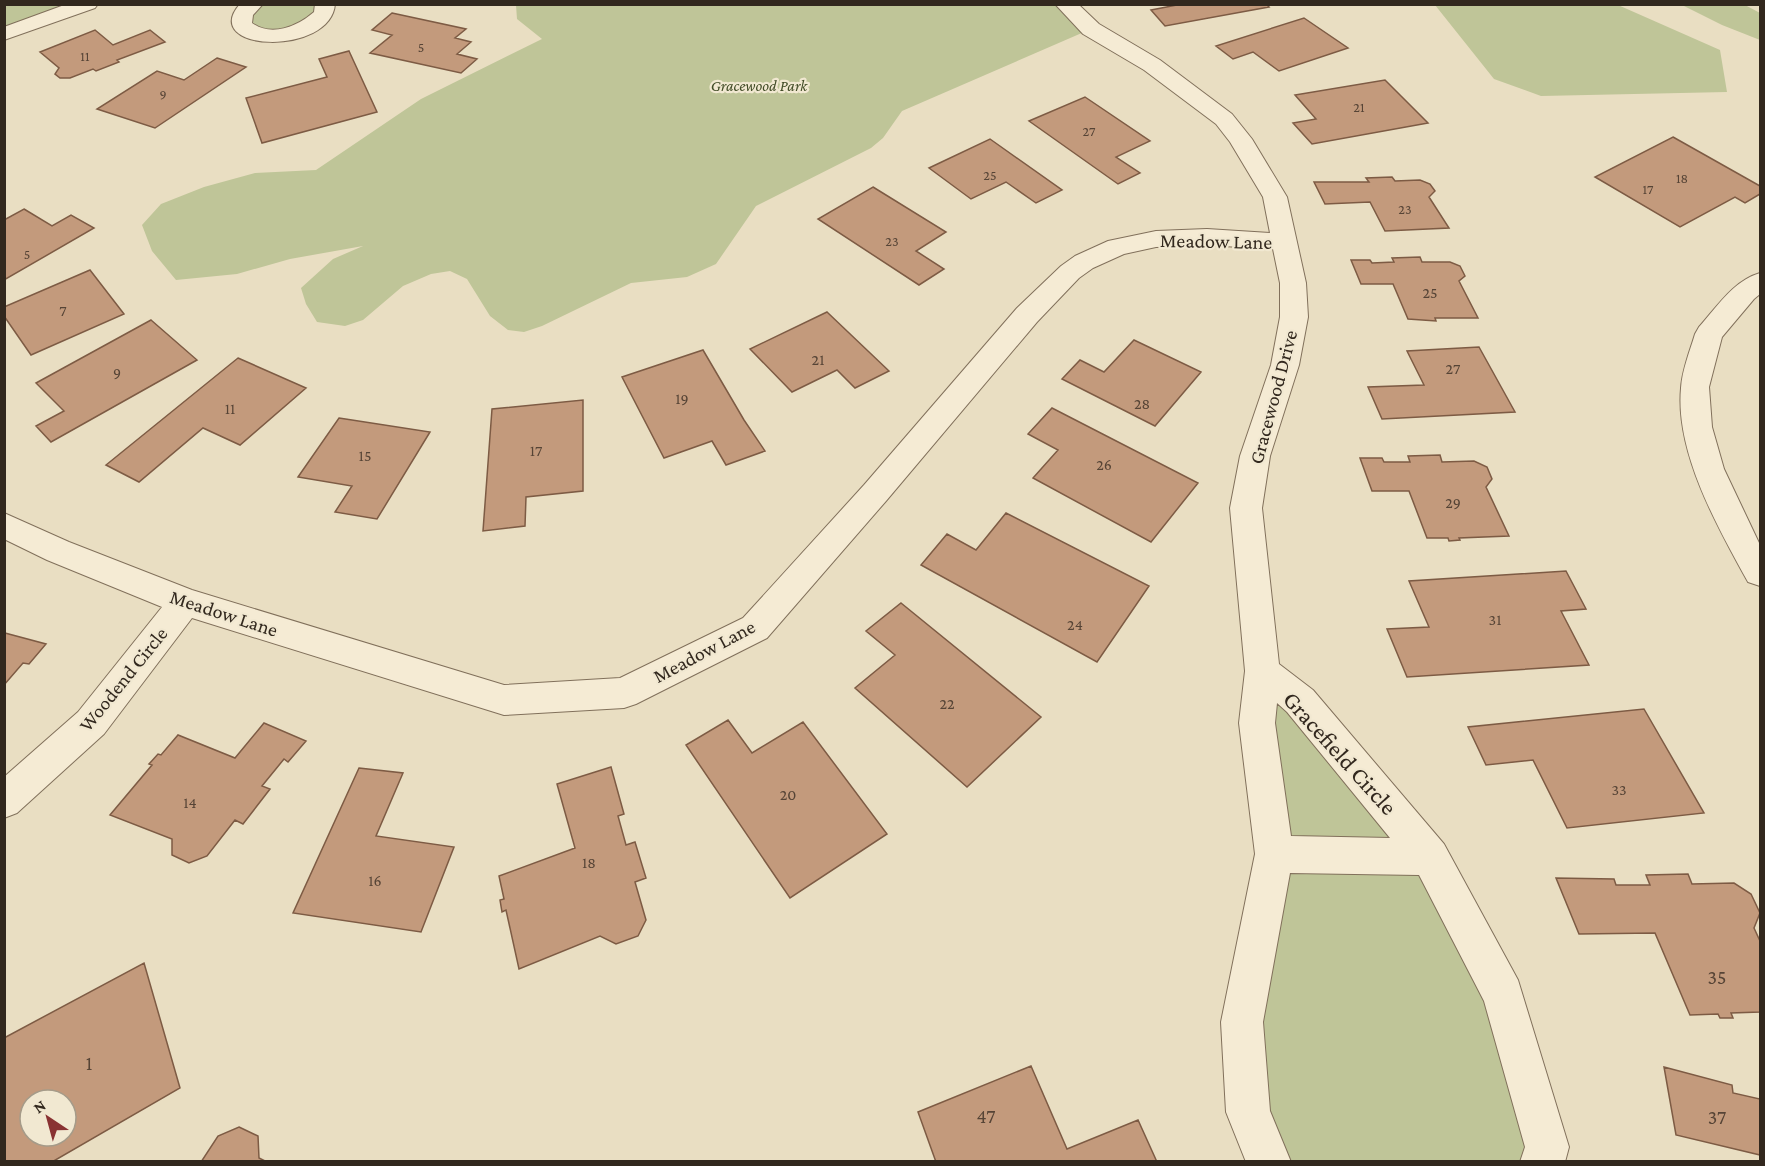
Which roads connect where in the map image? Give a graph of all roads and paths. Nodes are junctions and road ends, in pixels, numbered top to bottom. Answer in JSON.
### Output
{"nodes":[{"id":1,"x":36,"y":4,"type":"edge"},
{"id":2,"x":88,"y":4,"type":"edge"},
{"id":3,"x":325,"y":4,"type":"edge"},
{"id":4,"x":1065,"y":4,"type":"edge"},
{"id":5,"x":251,"y":5,"type":"edge"},
{"id":6,"x":4,"y":13,"type":"edge"},
{"id":7,"x":4,"y":34,"type":"edge"},
{"id":8,"x":1285,"y":242,"type":"junction"},
{"id":9,"x":1761,"y":282,"type":"edge"},
{"id":10,"x":4,"y":525,"type":"edge"},
{"id":11,"x":58,"y":551,"type":"junction"},
{"id":12,"x":4,"y":552,"type":"edge"},
{"id":13,"x":1761,"y":573,"type":"edge"},
{"id":14,"x":186,"y":602,"type":"junction"},
{"id":15,"x":1262,"y":671,"type":"junction"},
{"id":16,"x":4,"y":801,"type":"edge"},
{"id":17,"x":1274,"y":854,"type":"junction"},
{"id":18,"x":1430,"y":857,"type":"junction"},
{"id":19,"x":1269,"y":1161,"type":"edge"},
{"id":20,"x":1542,"y":1161,"type":"edge"}],
"edges":[{"from":1,"to":6,"type":"street"},
{"from":2,"to":7,"type":"street"},
{"from":3,"to":5,"type":"street"},
{"from":4,"to":8,"type":"street","name":"Gracewood Drive"},
{"from":8,"to":14,"type":"street","name":"Meadow Lane"},
{"from":8,"to":15,"type":"street","name":"Gracewood Drive"},
{"from":9,"to":13,"type":"street"},
{"from":10,"to":11,"type":"street","name":"Meadow Lane"},
{"from":11,"to":12,"type":"street","name":"Meadow Lane"},
{"from":11,"to":14,"type":"street","name":"Meadow Lane"},
{"from":14,"to":16,"type":"street","name":"Woodend Circle"},
{"from":15,"to":17,"type":"street","name":"Gracefield Circle"},
{"from":15,"to":18,"type":"street","name":"Gracefield Circle"},
{"from":17,"to":18,"type":"street"},
{"from":17,"to":19,"type":"street","name":"Gracefield Circle"},
{"from":18,"to":20,"type":"street","name":"Gracefield Circle"}]}
